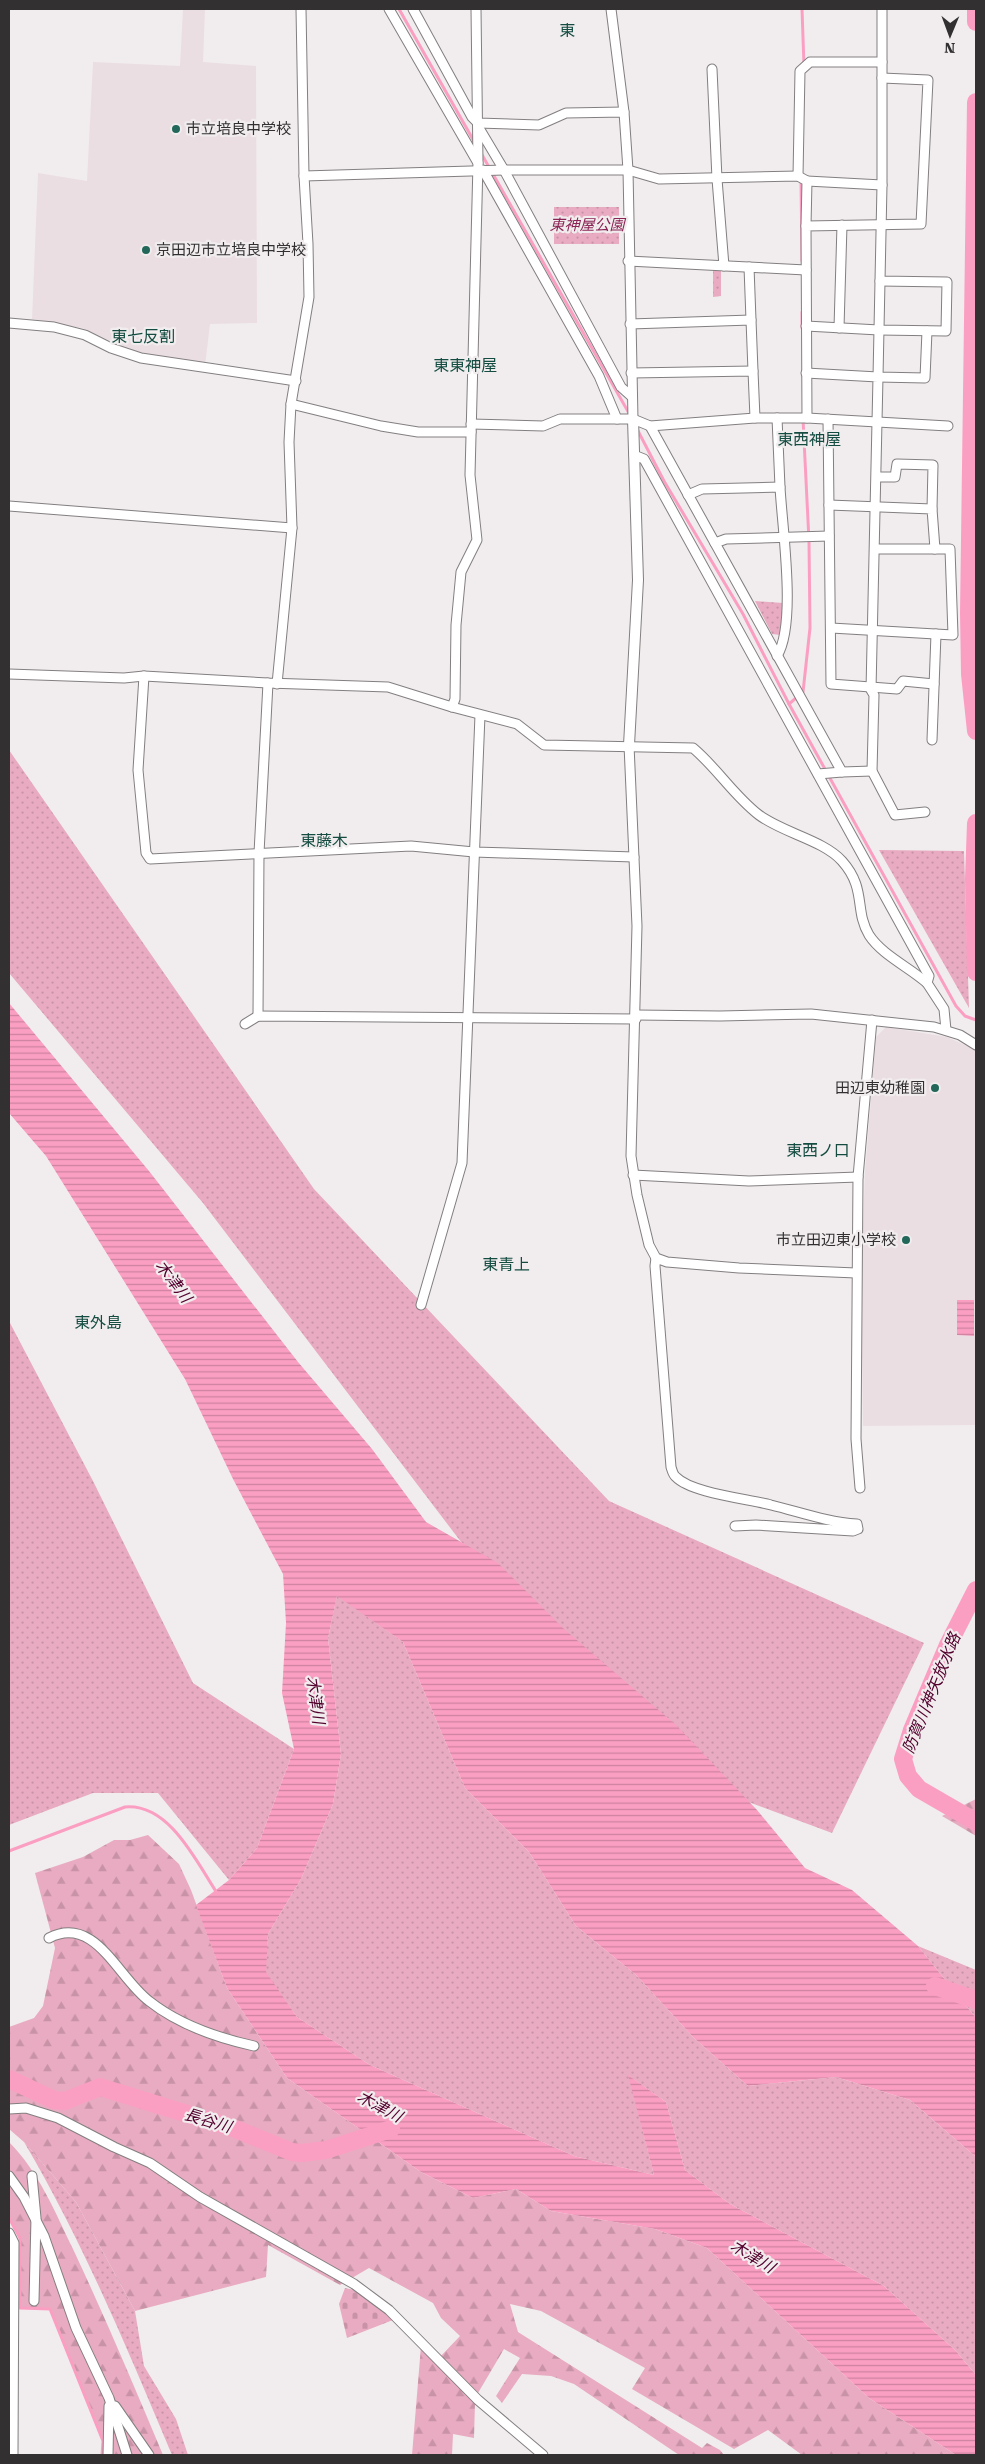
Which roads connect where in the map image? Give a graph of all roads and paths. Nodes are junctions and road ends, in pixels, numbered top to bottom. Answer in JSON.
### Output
{"nodes":[{"id":1,"x":301,"y":9,"type":"edge"},
{"id":2,"x":389,"y":9,"type":"edge"},
{"id":3,"x":413,"y":9,"type":"edge"},
{"id":4,"x":476,"y":9,"type":"edge"},
{"id":5,"x":611,"y":9,"type":"edge"},
{"id":6,"x":882,"y":9,"type":"edge"},
{"id":7,"x":882,"y":62,"type":"junction"},
{"id":8,"x":712,"y":69,"type":"dead end"},
{"id":9,"x":882,"y":78,"type":"junction"},
{"id":10,"x":624,"y":112,"type":"junction"},
{"id":11,"x":479,"y":126,"type":"junction"},
{"id":12,"x":481,"y":168,"type":"junction"},
{"id":13,"x":503,"y":170,"type":"junction"},
{"id":14,"x":628,"y":170,"type":"junction"},
{"id":15,"x":304,"y":176,"type":"junction"},
{"id":16,"x":798,"y":176,"type":"junction"},
{"id":17,"x":717,"y":179,"type":"junction"},
{"id":18,"x":807,"y":181,"type":"junction"},
{"id":19,"x":882,"y":185,"type":"junction"},
{"id":20,"x":842,"y":225,"type":"junction"},
{"id":21,"x":881,"y":225,"type":"junction"},
{"id":22,"x":806,"y":226,"type":"junction"},
{"id":23,"x":628,"y":261,"type":"junction"},
{"id":24,"x":724,"y":266,"type":"junction"},
{"id":25,"x":749,"y":267,"type":"junction"},
{"id":26,"x":806,"y":270,"type":"junction"},
{"id":27,"x":880,"y":281,"type":"junction"},
{"id":28,"x":751,"y":320,"type":"junction"},
{"id":29,"x":9,"y":324,"type":"edge"},
{"id":30,"x":630,"y":324,"type":"junction"},
{"id":31,"x":806,"y":326,"type":"junction"},
{"id":32,"x":839,"y":328,"type":"junction"},
{"id":33,"x":879,"y":330,"type":"junction"},
{"id":34,"x":927,"y":331,"type":"junction"},
{"id":35,"x":753,"y":371,"type":"junction"},
{"id":36,"x":631,"y":373,"type":"junction"},
{"id":37,"x":806,"y":374,"type":"junction"},
{"id":38,"x":878,"y":377,"type":"junction"},
{"id":39,"x":296,"y":381,"type":"junction"},
{"id":40,"x":631,"y":396,"type":"junction"},
{"id":41,"x":291,"y":404,"type":"junction"},
{"id":42,"x":755,"y":418,"type":"junction"},
{"id":43,"x":777,"y":418,"type":"junction"},
{"id":44,"x":803,"y":418,"type":"junction"},
{"id":45,"x":617,"y":419,"type":"junction"},
{"id":46,"x":633,"y":419,"type":"junction"},
{"id":47,"x":828,"y":419,"type":"junction"},
{"id":48,"x":877,"y":422,"type":"junction"},
{"id":49,"x":650,"y":426,"type":"junction"},
{"id":50,"x":948,"y":426,"type":"dead end"},
{"id":51,"x":471,"y":428,"type":"junction"},
{"id":52,"x":634,"y":455,"type":"junction"},
{"id":53,"x":877,"y":478,"type":"junction"},
{"id":54,"x":780,"y":487,"type":"junction"},
{"id":55,"x":688,"y":495,"type":"junction"},
{"id":56,"x":829,"y":505,"type":"junction"},
{"id":57,"x":9,"y":506,"type":"edge"},
{"id":58,"x":876,"y":506,"type":"junction"},
{"id":59,"x":932,"y":509,"type":"junction"},
{"id":60,"x":292,"y":528,"type":"junction"},
{"id":61,"x":829,"y":536,"type":"junction"},
{"id":62,"x":783,"y":537,"type":"junction"},
{"id":63,"x":714,"y":543,"type":"junction"},
{"id":64,"x":875,"y":549,"type":"junction"},
{"id":65,"x":935,"y":549,"type":"junction"},
{"id":66,"x":831,"y":628,"type":"junction"},
{"id":67,"x":872,"y":630,"type":"junction"},
{"id":68,"x":936,"y":634,"type":"junction"},
{"id":69,"x":776,"y":656,"type":"junction"},
{"id":70,"x":9,"y":674,"type":"edge"},
{"id":71,"x":144,"y":676,"type":"junction"},
{"id":72,"x":268,"y":683,"type":"junction"},
{"id":73,"x":277,"y":684,"type":"junction"},
{"id":74,"x":934,"y":684,"type":"junction"},
{"id":75,"x":871,"y":687,"type":"junction"},
{"id":76,"x":452,"y":708,"type":"junction"},
{"id":77,"x":480,"y":715,"type":"junction"},
{"id":78,"x":932,"y":740,"type":"dead end"},
{"id":79,"x":629,"y":745,"type":"junction"},
{"id":80,"x":872,"y":771,"type":"junction"},
{"id":81,"x":842,"y":772,"type":"junction"},
{"id":82,"x":818,"y":774,"type":"junction"},
{"id":83,"x":924,"y":812,"type":"dead end"},
{"id":84,"x":474,"y":852,"type":"junction"},
{"id":85,"x":259,"y":853,"type":"junction"},
{"id":86,"x":634,"y":857,"type":"junction"},
{"id":87,"x":927,"y":983,"type":"junction"},
{"id":88,"x":258,"y":1016,"type":"junction"},
{"id":89,"x":636,"y":1017,"type":"junction"},
{"id":90,"x":468,"y":1019,"type":"junction"},
{"id":91,"x":872,"y":1020,"type":"junction"},
{"id":92,"x":245,"y":1024,"type":"dead end"},
{"id":93,"x":946,"y":1030,"type":"junction"},
{"id":94,"x":976,"y":1045,"type":"edge"},
{"id":95,"x":633,"y":1175,"type":"junction"},
{"id":96,"x":858,"y":1177,"type":"junction"},
{"id":97,"x":656,"y":1258,"type":"junction"},
{"id":98,"x":856,"y":1273,"type":"junction"},
{"id":99,"x":421,"y":1305,"type":"dead end"},
{"id":100,"x":860,"y":1488,"type":"dead end"},
{"id":101,"x":736,"y":1526,"type":"dead end"},
{"id":102,"x":49,"y":1938,"type":"dead end"},
{"id":103,"x":254,"y":2046,"type":"dead end"},
{"id":104,"x":9,"y":2108,"type":"edge"},
{"id":105,"x":9,"y":2176,"type":"edge"},
{"id":106,"x":32,"y":2176,"type":"dead end"},
{"id":107,"x":36,"y":2218,"type":"junction"},
{"id":108,"x":9,"y":2233,"type":"edge"},
{"id":109,"x":34,"y":2301,"type":"dead end"},
{"id":110,"x":109,"y":2398,"type":"junction"},
{"id":111,"x":13,"y":2455,"type":"edge"},
{"id":112,"x":108,"y":2455,"type":"edge"},
{"id":113,"x":127,"y":2455,"type":"edge"},
{"id":114,"x":149,"y":2455,"type":"edge"},
{"id":115,"x":543,"y":2455,"type":"edge"}],
"edges":[{"from":1,"to":15,"type":"street"},
{"from":2,"to":12,"type":"street"},
{"from":3,"to":11,"type":"street"},
{"from":4,"to":11,"type":"street"},
{"from":5,"to":10,"type":"street"},
{"from":6,"to":7,"type":"street"},
{"from":7,"to":9,"type":"street"},
{"from":7,"to":16,"type":"street"},
{"from":8,"to":17,"type":"street"},
{"from":9,"to":19,"type":"street"},
{"from":9,"to":21,"type":"street"},
{"from":10,"to":11,"type":"street"},
{"from":10,"to":14,"type":"street"},
{"from":11,"to":12,"type":"street"},
{"from":11,"to":13,"type":"street"},
{"from":12,"to":13,"type":"street"},
{"from":12,"to":15,"type":"street"},
{"from":12,"to":45,"type":"street"},
{"from":12,"to":51,"type":"street"},
{"from":13,"to":14,"type":"street"},
{"from":13,"to":40,"type":"street"},
{"from":14,"to":17,"type":"street"},
{"from":14,"to":23,"type":"street"},
{"from":15,"to":39,"type":"street"},
{"from":16,"to":17,"type":"street"},
{"from":16,"to":18,"type":"street"},
{"from":17,"to":24,"type":"street"},
{"from":18,"to":19,"type":"street"},
{"from":18,"to":22,"type":"street"},
{"from":19,"to":21,"type":"street"},
{"from":20,"to":21,"type":"street"},
{"from":20,"to":22,"type":"street"},
{"from":20,"to":32,"type":"street"},
{"from":21,"to":27,"type":"street"},
{"from":22,"to":26,"type":"street"},
{"from":23,"to":24,"type":"street"},
{"from":23,"to":30,"type":"street"},
{"from":24,"to":25,"type":"street"},
{"from":25,"to":26,"type":"street"},
{"from":25,"to":28,"type":"street"},
{"from":26,"to":31,"type":"street"},
{"from":27,"to":33,"type":"street"},
{"from":27,"to":34,"type":"street"},
{"from":28,"to":30,"type":"street"},
{"from":28,"to":35,"type":"street"},
{"from":29,"to":39,"type":"street"},
{"from":30,"to":36,"type":"street"},
{"from":31,"to":32,"type":"street"},
{"from":31,"to":37,"type":"street"},
{"from":32,"to":33,"type":"street"},
{"from":33,"to":34,"type":"street"},
{"from":33,"to":38,"type":"street"},
{"from":34,"to":38,"type":"street"},
{"from":35,"to":36,"type":"street"},
{"from":35,"to":42,"type":"street"},
{"from":36,"to":40,"type":"street"},
{"from":37,"to":38,"type":"street"},
{"from":37,"to":44,"type":"street"},
{"from":38,"to":48,"type":"street"},
{"from":39,"to":41,"type":"street"},
{"from":40,"to":46,"type":"street"},
{"from":41,"to":51,"type":"street"},
{"from":41,"to":60,"type":"street"},
{"from":42,"to":43,"type":"street"},
{"from":42,"to":49,"type":"street"},
{"from":43,"to":44,"type":"street"},
{"from":43,"to":54,"type":"street"},
{"from":44,"to":47,"type":"street"},
{"from":45,"to":46,"type":"street"},
{"from":45,"to":51,"type":"street"},
{"from":46,"to":49,"type":"street"},
{"from":46,"to":52,"type":"street"},
{"from":47,"to":48,"type":"street"},
{"from":47,"to":56,"type":"street"},
{"from":48,"to":50,"type":"street"},
{"from":48,"to":53,"type":"street"},
{"from":49,"to":55,"type":"street"},
{"from":51,"to":76,"type":"street"},
{"from":52,"to":79,"type":"street"},
{"from":52,"to":82,"type":"street"},
{"from":53,"to":58,"type":"street"},
{"from":53,"to":59,"type":"street"},
{"from":54,"to":55,"type":"street"},
{"from":54,"to":62,"type":"street"},
{"from":55,"to":63,"type":"street"},
{"from":56,"to":58,"type":"street"},
{"from":56,"to":61,"type":"street"},
{"from":57,"to":60,"type":"street"},
{"from":58,"to":59,"type":"street"},
{"from":58,"to":64,"type":"street"},
{"from":59,"to":65,"type":"street"},
{"from":60,"to":73,"type":"street"},
{"from":61,"to":62,"type":"street"},
{"from":61,"to":66,"type":"street"},
{"from":62,"to":63,"type":"street"},
{"from":62,"to":69,"type":"street"},
{"from":63,"to":69,"type":"street"},
{"from":64,"to":65,"type":"street"},
{"from":64,"to":67,"type":"street"},
{"from":65,"to":68,"type":"street"},
{"from":66,"to":67,"type":"street"},
{"from":66,"to":75,"type":"street"},
{"from":67,"to":68,"type":"street"},
{"from":67,"to":75,"type":"street"},
{"from":68,"to":74,"type":"street"},
{"from":69,"to":81,"type":"street"},
{"from":70,"to":71,"type":"street"},
{"from":71,"to":72,"type":"street"},
{"from":71,"to":85,"type":"street"},
{"from":72,"to":73,"type":"street"},
{"from":72,"to":85,"type":"street"},
{"from":73,"to":76,"type":"street"},
{"from":74,"to":75,"type":"street"},
{"from":74,"to":78,"type":"street"},
{"from":75,"to":80,"type":"street"},
{"from":76,"to":77,"type":"street"},
{"from":77,"to":79,"type":"street"},
{"from":77,"to":84,"type":"street"},
{"from":79,"to":86,"type":"street"},
{"from":79,"to":87,"type":"street"},
{"from":80,"to":81,"type":"street"},
{"from":80,"to":83,"type":"street"},
{"from":81,"to":82,"type":"street"},
{"from":82,"to":87,"type":"street"},
{"from":84,"to":85,"type":"street"},
{"from":84,"to":86,"type":"street"},
{"from":84,"to":90,"type":"street"},
{"from":85,"to":88,"type":"street"},
{"from":86,"to":89,"type":"street"},
{"from":87,"to":93,"type":"street"},
{"from":88,"to":90,"type":"street"},
{"from":88,"to":92,"type":"street"},
{"from":89,"to":90,"type":"street"},
{"from":89,"to":91,"type":"street"},
{"from":89,"to":95,"type":"street"},
{"from":90,"to":99,"type":"street"},
{"from":91,"to":93,"type":"street"},
{"from":91,"to":96,"type":"street"},
{"from":93,"to":94,"type":"street"},
{"from":95,"to":96,"type":"street"},
{"from":95,"to":97,"type":"street"},
{"from":96,"to":98,"type":"street"},
{"from":97,"to":98,"type":"street"},
{"from":97,"to":101,"type":"street"},
{"from":98,"to":100,"type":"street"},
{"from":102,"to":103,"type":"street"},
{"from":104,"to":115,"type":"street"},
{"from":105,"to":107,"type":"street"},
{"from":106,"to":107,"type":"street"},
{"from":107,"to":109,"type":"street"},
{"from":107,"to":110,"type":"street"},
{"from":108,"to":111,"type":"street"},
{"from":110,"to":112,"type":"street"},
{"from":110,"to":113,"type":"street"},
{"from":110,"to":114,"type":"street"}]}
